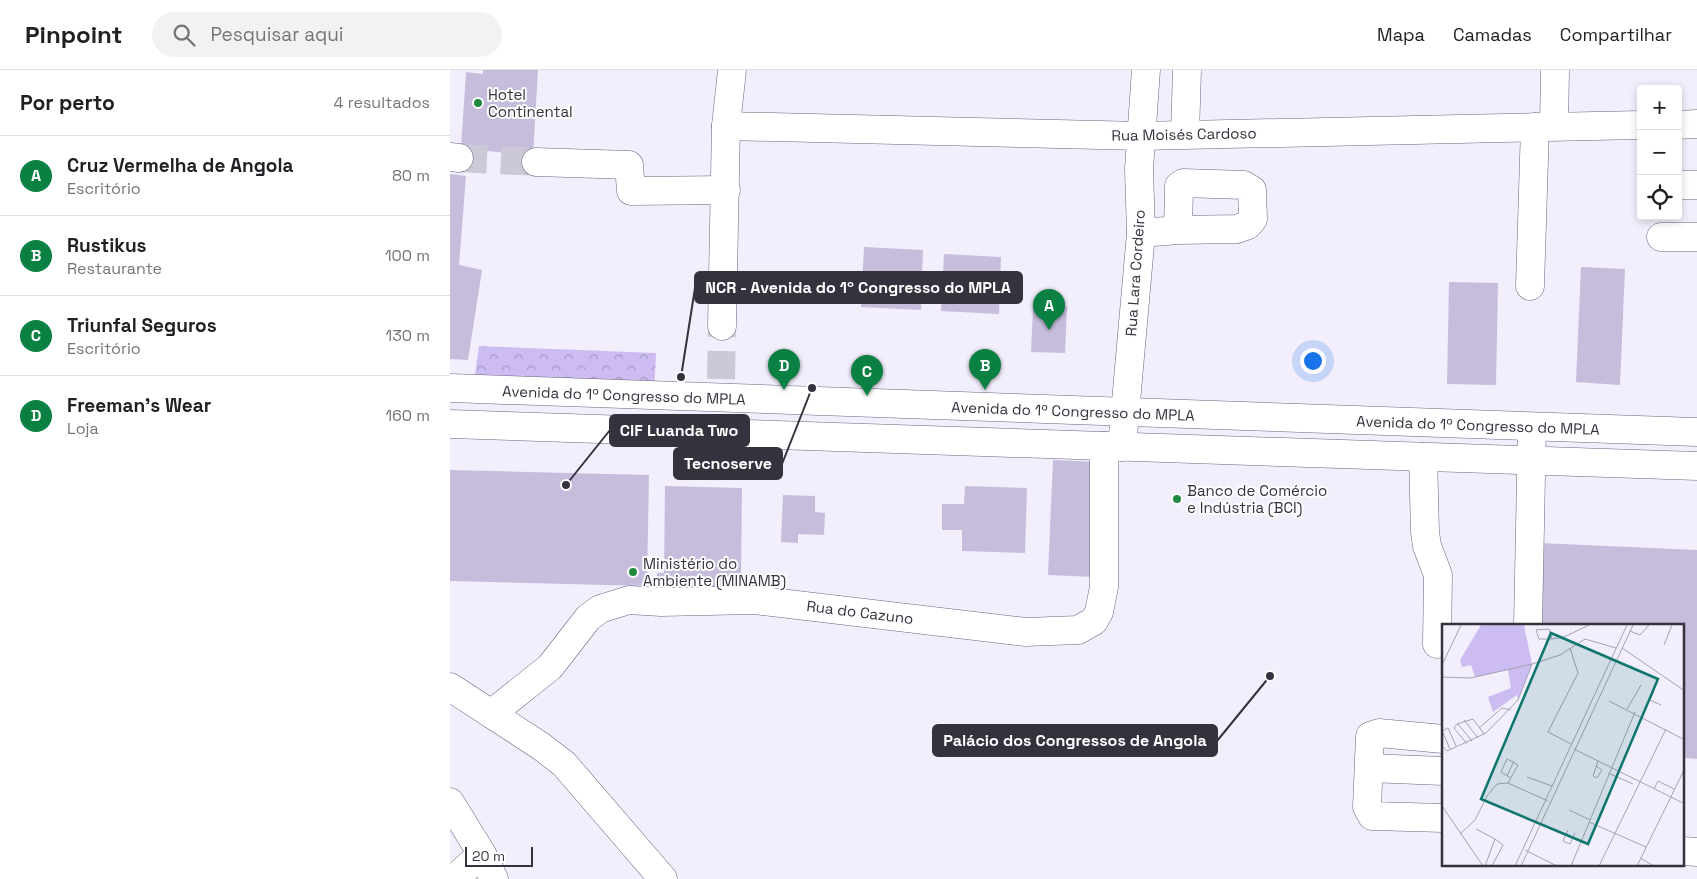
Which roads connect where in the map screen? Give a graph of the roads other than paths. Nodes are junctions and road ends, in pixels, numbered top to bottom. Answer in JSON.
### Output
{"nodes":[{"id":1,"x":732,"y":70,"type":"edge"},
{"id":2,"x":1146,"y":70,"type":"edge"},
{"id":3,"x":1187,"y":70,"type":"edge"},
{"id":4,"x":1555,"y":70,"type":"edge"},
{"id":5,"x":1697,"y":124,"type":"edge"},
{"id":6,"x":1637,"y":125,"type":"edge"},
{"id":7,"x":1682,"y":125,"type":"edge"},
{"id":8,"x":726,"y":126,"type":"junction"},
{"id":9,"x":1545,"y":127,"type":"junction"},
{"id":10,"x":1185,"y":134,"type":"junction"},
{"id":11,"x":1141,"y":136,"type":"junction"},
{"id":12,"x":536,"y":162,"type":"tunnel mouth"},
{"id":13,"x":1682,"y":185,"type":"edge"},
{"id":14,"x":1697,"y":185,"type":"edge"},
{"id":15,"x":726,"y":190,"type":"junction"},
{"id":16,"x":1178,"y":230,"type":"dead end"},
{"id":17,"x":1141,"y":233,"type":"junction"},
{"id":18,"x":1661,"y":237,"type":"dead end"},
{"id":19,"x":1697,"y":237,"type":"edge"},
{"id":20,"x":1530,"y":286,"type":"dead end"},
{"id":21,"x":722,"y":326,"type":"tunnel mouth"},
{"id":22,"x":450,"y":388,"type":"edge"},
{"id":23,"x":1124,"y":413,"type":"junction"},
{"id":24,"x":450,"y":424,"type":"edge"},
{"id":25,"x":1532,"y":427,"type":"junction"},
{"id":26,"x":1697,"y":432,"type":"edge"},
{"id":27,"x":1113,"y":447,"type":"junction"},
{"id":28,"x":1423,"y":458,"type":"junction"},
{"id":29,"x":1530,"y":460,"type":"junction"},
{"id":30,"x":1697,"y":466,"type":"edge"},
{"id":31,"x":1528,"y":624,"type":"edge"},
{"id":32,"x":1437,"y":644,"type":"dead end"},
{"id":33,"x":450,"y":687,"type":"edge"},
{"id":34,"x":491,"y":714,"type":"junction"},
{"id":35,"x":1442,"y":739,"type":"edge"},
{"id":36,"x":1369,"y":768,"type":"junction"},
{"id":37,"x":1442,"y":771,"type":"edge"},
{"id":38,"x":450,"y":802,"type":"edge"},
{"id":39,"x":1442,"y":818,"type":"edge"},
{"id":40,"x":1684,"y":851,"type":"edge"},
{"id":41,"x":1697,"y":852,"type":"edge"},
{"id":42,"x":482,"y":854,"type":"junction"},
{"id":43,"x":454,"y":879,"type":"edge"},
{"id":44,"x":494,"y":879,"type":"edge"},
{"id":45,"x":663,"y":879,"type":"edge"}],
"edges":[{"from":1,"to":8,"type":"street"},
{"from":2,"to":11,"type":"street","name":"Rua Lara Cordeiro"},
{"from":3,"to":10,"type":"street"},
{"from":4,"to":9,"type":"street"},
{"from":5,"to":7,"type":"street"},
{"from":6,"to":9,"type":"street","name":"Rua Moisés Cardoso"},
{"from":8,"to":11,"type":"street","name":"Rua Moisés Cardoso"},
{"from":8,"to":15,"type":"street"},
{"from":9,"to":10,"type":"street","name":"Rua Moisés Cardoso"},
{"from":9,"to":20,"type":"street"},
{"from":10,"to":11,"type":"street","name":"Rua Moisés Cardoso"},
{"from":11,"to":17,"type":"street","name":"Rua Lara Cordeiro"},
{"from":12,"to":15,"type":"street"},
{"from":13,"to":14,"type":"street"},
{"from":15,"to":21,"type":"street"},
{"from":16,"to":17,"type":"street"},
{"from":17,"to":23,"type":"street","name":"Rua Lara Cordeiro"},
{"from":18,"to":19,"type":"street"},
{"from":22,"to":23,"type":"street","name":"Avenida do 1º Congresso do MPLA"},
{"from":23,"to":25,"type":"street","name":"Avenida do 1º Congresso do MPLA"},
{"from":23,"to":27,"type":"street","name":"Rua Lara Cordeiro"},
{"from":24,"to":27,"type":"street"},
{"from":25,"to":26,"type":"street","name":"Avenida do 1º Congresso do MPLA"},
{"from":25,"to":29,"type":"street"},
{"from":27,"to":28,"type":"street"},
{"from":27,"to":34,"type":"street","name":"Rua do Cazuno"},
{"from":28,"to":29,"type":"street"},
{"from":28,"to":32,"type":"street"},
{"from":29,"to":30,"type":"street"},
{"from":29,"to":31,"type":"street"},
{"from":33,"to":34,"type":"street"},
{"from":34,"to":45,"type":"street"},
{"from":35,"to":36,"type":"street"},
{"from":36,"to":37,"type":"street"},
{"from":36,"to":39,"type":"street"},
{"from":38,"to":42,"type":"street"},
{"from":40,"to":41,"type":"street"},
{"from":42,"to":43,"type":"street"},
{"from":42,"to":44,"type":"street"}]}
